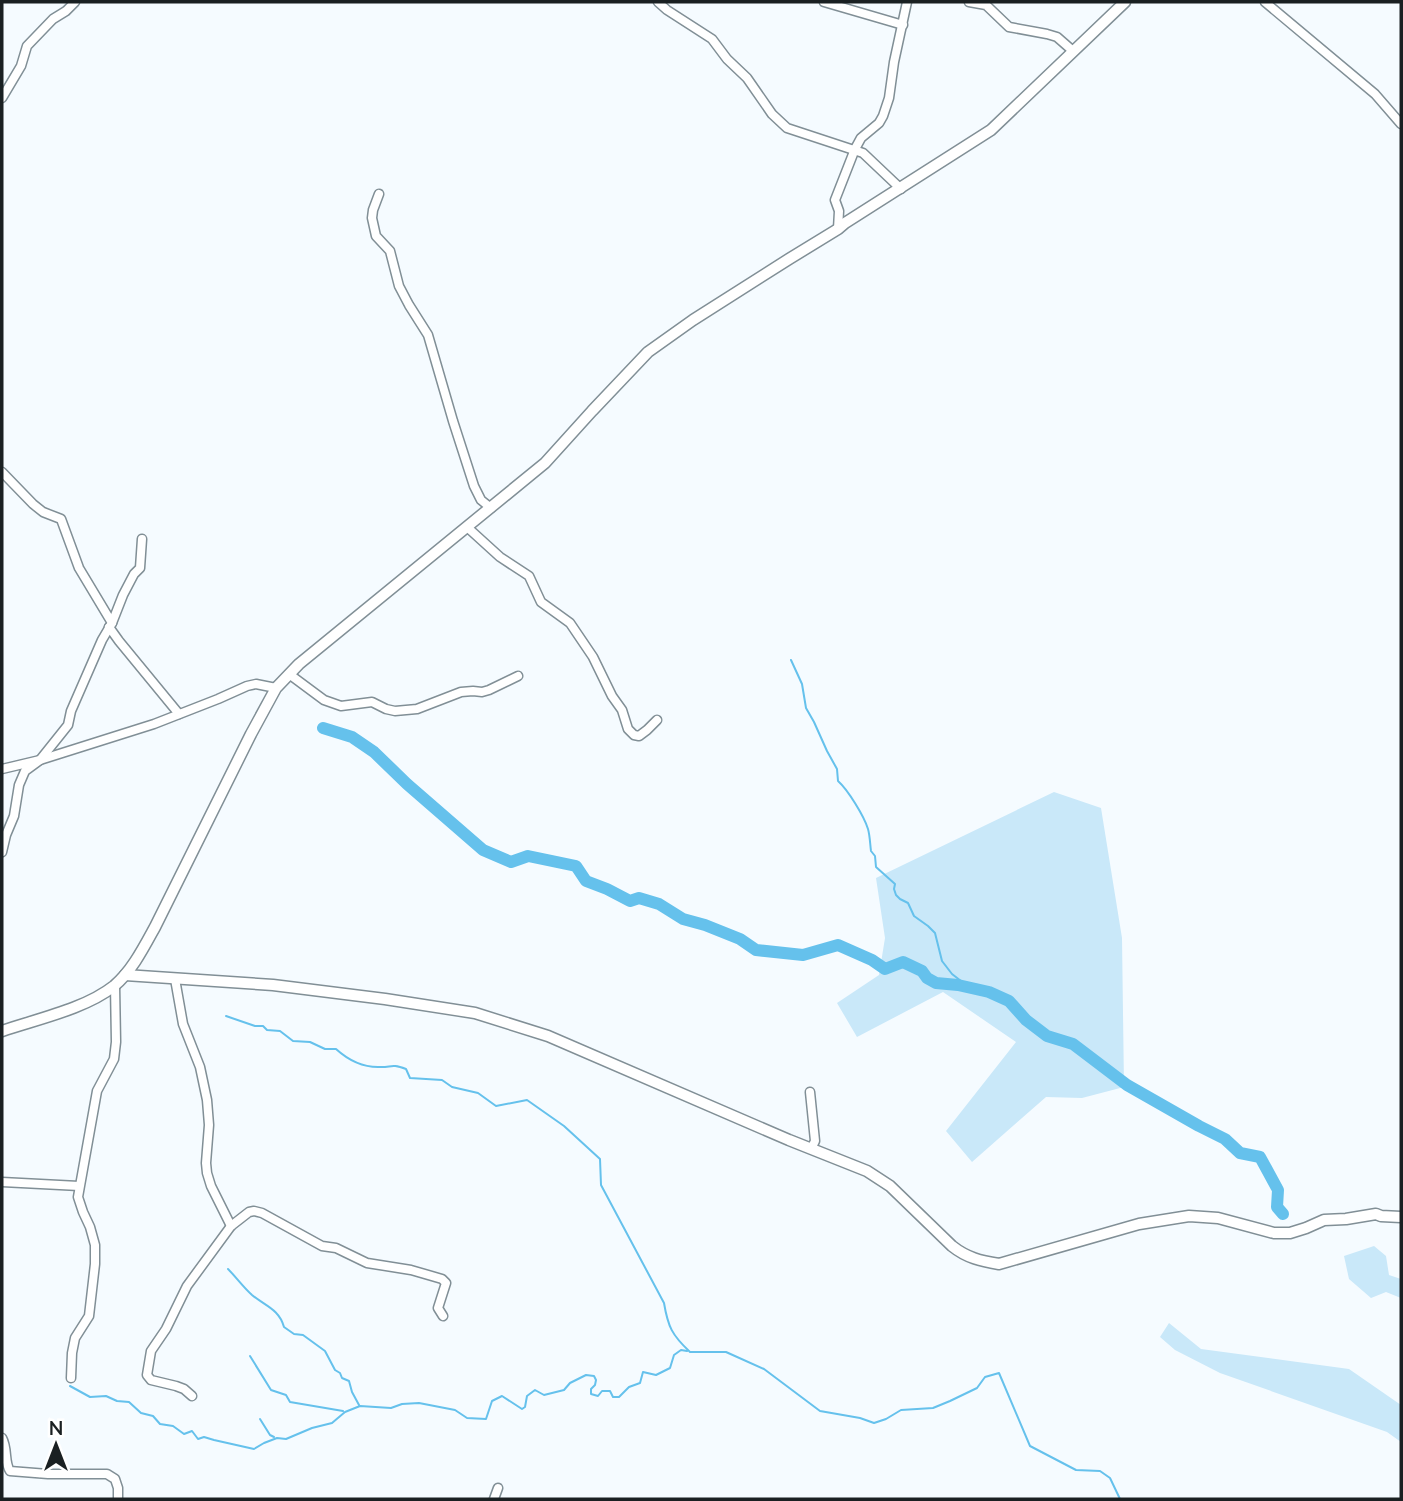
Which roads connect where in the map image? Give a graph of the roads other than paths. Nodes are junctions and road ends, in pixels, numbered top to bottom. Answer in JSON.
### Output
{"nodes":[{"id":1,"x":75,"y":2,"type":"edge"},
{"id":2,"x":658,"y":2,"type":"edge"},
{"id":3,"x":824,"y":2,"type":"edge"},
{"id":4,"x":907,"y":2,"type":"edge"},
{"id":5,"x":969,"y":2,"type":"edge"},
{"id":6,"x":1125,"y":2,"type":"edge"},
{"id":7,"x":1265,"y":2,"type":"edge"},
{"id":8,"x":903,"y":25,"type":"junction"},
{"id":9,"x":1073,"y":51,"type":"junction"},
{"id":10,"x":2,"y":98,"type":"edge"},
{"id":11,"x":1401,"y":124,"type":"edge"},
{"id":12,"x":855,"y":149,"type":"junction"},
{"id":13,"x":901,"y":189,"type":"junction"},
{"id":14,"x":379,"y":194,"type":"dead end"},
{"id":15,"x":838,"y":229,"type":"junction"},
{"id":16,"x":2,"y":472,"type":"edge"},
{"id":17,"x":491,"y":508,"type":"junction"},
{"id":18,"x":467,"y":527,"type":"junction"},
{"id":19,"x":142,"y":539,"type":"dead end"},
{"id":20,"x":111,"y":625,"type":"junction"},
{"id":21,"x":289,"y":674,"type":"junction"},
{"id":22,"x":518,"y":676,"type":"dead end"},
{"id":23,"x":276,"y":688,"type":"junction"},
{"id":24,"x":179,"y":714,"type":"junction"},
{"id":25,"x":657,"y":720,"type":"dead end"},
{"id":26,"x":40,"y":760,"type":"junction"},
{"id":27,"x":2,"y":769,"type":"edge"},
{"id":28,"x":2,"y":852,"type":"edge"},
{"id":29,"x":125,"y":975,"type":"junction"},
{"id":30,"x":175,"y":979,"type":"junction"},
{"id":31,"x":115,"y":985,"type":"junction"},
{"id":32,"x":2,"y":1031,"type":"edge"},
{"id":33,"x":810,"y":1092,"type":"dead end"},
{"id":34,"x":811,"y":1149,"type":"junction"},
{"id":35,"x":2,"y":1182,"type":"edge"},
{"id":36,"x":79,"y":1186,"type":"junction"},
{"id":37,"x":1401,"y":1217,"type":"edge"},
{"id":38,"x":231,"y":1226,"type":"junction"},
{"id":39,"x":443,"y":1316,"type":"dead end"},
{"id":40,"x":71,"y":1378,"type":"dead end"},
{"id":41,"x":192,"y":1396,"type":"dead end"},
{"id":42,"x":2,"y":1438,"type":"edge"},
{"id":43,"x":10,"y":1471,"type":"junction"},
{"id":44,"x":2,"y":1478,"type":"edge"},
{"id":45,"x":498,"y":1488,"type":"dead end"},
{"id":46,"x":118,"y":1499,"type":"edge"},
{"id":47,"x":494,"y":1499,"type":"edge"}],
"edges":[{"from":1,"to":10,"type":"street"},
{"from":2,"to":12,"type":"street"},
{"from":3,"to":8,"type":"street"},
{"from":4,"to":8,"type":"street"},
{"from":5,"to":9,"type":"street"},
{"from":6,"to":9,"type":"street"},
{"from":7,"to":11,"type":"street"},
{"from":8,"to":12,"type":"street"},
{"from":9,"to":13,"type":"street"},
{"from":12,"to":13,"type":"street"},
{"from":12,"to":15,"type":"street"},
{"from":13,"to":15,"type":"street"},
{"from":14,"to":17,"type":"street"},
{"from":15,"to":17,"type":"street"},
{"from":16,"to":20,"type":"street"},
{"from":17,"to":18,"type":"street"},
{"from":18,"to":21,"type":"street"},
{"from":18,"to":25,"type":"street"},
{"from":19,"to":20,"type":"street"},
{"from":20,"to":24,"type":"street"},
{"from":20,"to":26,"type":"street"},
{"from":21,"to":22,"type":"street"},
{"from":21,"to":23,"type":"street"},
{"from":23,"to":24,"type":"street"},
{"from":23,"to":29,"type":"street"},
{"from":24,"to":26,"type":"street"},
{"from":26,"to":27,"type":"street"},
{"from":26,"to":28,"type":"street"},
{"from":29,"to":30,"type":"street"},
{"from":29,"to":31,"type":"street"},
{"from":30,"to":34,"type":"street"},
{"from":30,"to":38,"type":"street"},
{"from":31,"to":32,"type":"street"},
{"from":31,"to":36,"type":"street"},
{"from":33,"to":34,"type":"street"},
{"from":34,"to":37,"type":"street"},
{"from":35,"to":36,"type":"street"},
{"from":36,"to":40,"type":"street"},
{"from":38,"to":39,"type":"street"},
{"from":38,"to":41,"type":"street"},
{"from":42,"to":43,"type":"street"},
{"from":43,"to":44,"type":"street"},
{"from":43,"to":46,"type":"street"},
{"from":45,"to":47,"type":"street"}]}
